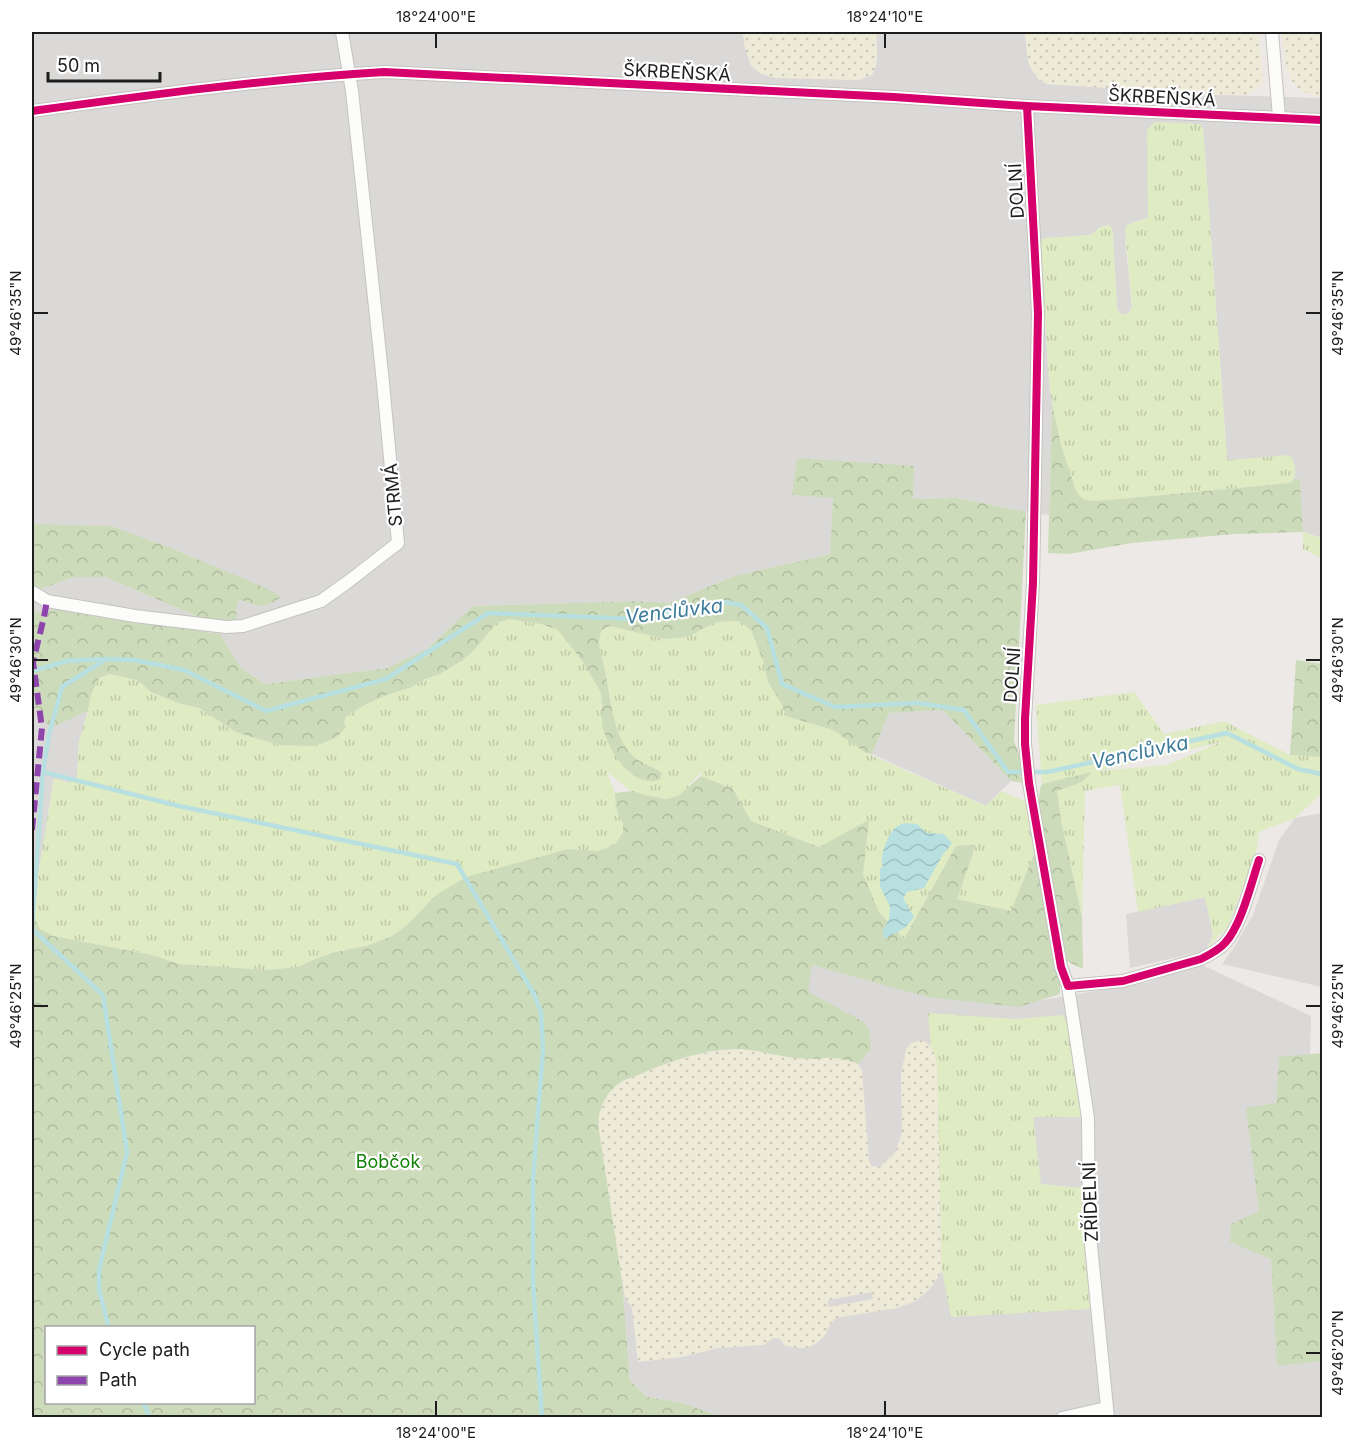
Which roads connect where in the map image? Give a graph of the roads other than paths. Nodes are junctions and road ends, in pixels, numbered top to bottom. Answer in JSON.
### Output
{"nodes":[{"id":1,"x":342,"y":32,"type":"edge"},
{"id":2,"x":1272,"y":32,"type":"edge"},
{"id":3,"x":349,"y":74,"type":"junction"},
{"id":4,"x":1027,"y":106,"type":"junction"},
{"id":5,"x":32,"y":111,"type":"edge"},
{"id":6,"x":1279,"y":117,"type":"junction"},
{"id":7,"x":1323,"y":120,"type":"edge"},
{"id":8,"x":32,"y":592,"type":"edge"},
{"id":9,"x":1259,"y":860,"type":"dead end"},
{"id":10,"x":1068,"y":986,"type":"junction"},
{"id":11,"x":1107,"y":1413,"type":"edge"},
{"id":12,"x":1062,"y":1418,"type":"edge"}],
"edges":[{"from":1,"to":3,"type":"street"},
{"from":2,"to":6,"type":"street"},
{"from":3,"to":4,"type":"street","name":"ŠKRBEŇSKÁ"},
{"from":3,"to":5,"type":"street","name":"ŠKRBEŇSKÁ"},
{"from":3,"to":8,"type":"street","name":"STRMÁ"},
{"from":4,"to":6,"type":"street","name":"ŠKRBEŇSKÁ"},
{"from":4,"to":10,"type":"street","name":"DOLNÍ"},
{"from":6,"to":7,"type":"street","name":"ŠKRBEŇSKÁ"},
{"from":9,"to":10,"type":"street"},
{"from":10,"to":11,"type":"street","name":"ZŘÍDELNÍ"},
{"from":11,"to":12,"type":"street"}]}
